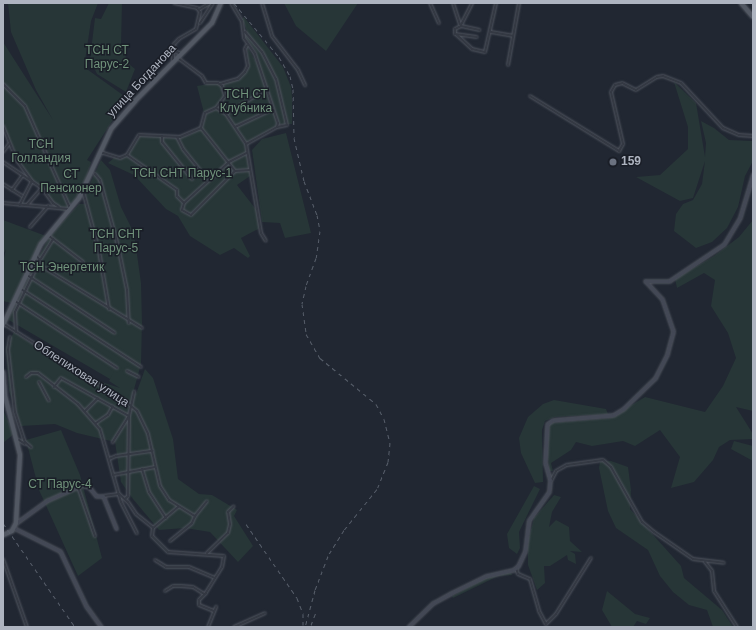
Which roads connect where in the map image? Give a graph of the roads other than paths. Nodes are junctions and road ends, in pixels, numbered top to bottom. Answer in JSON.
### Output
{"nodes":[{"id":1,"x":174,"y":3,"type":"edge"},
{"id":2,"x":211,"y":3,"type":"edge"},
{"id":3,"x":221,"y":3,"type":"edge"},
{"id":4,"x":231,"y":3,"type":"edge"},
{"id":5,"x":262,"y":3,"type":"edge"},
{"id":6,"x":430,"y":3,"type":"edge"},
{"id":7,"x":453,"y":3,"type":"edge"},
{"id":8,"x":472,"y":3,"type":"edge"},
{"id":9,"x":496,"y":3,"type":"edge"},
{"id":10,"x":519,"y":3,"type":"edge"},
{"id":11,"x":744,"y":4,"type":"edge"},
{"id":12,"x":200,"y":9,"type":"junction"},
{"id":13,"x":753,"y":17,"type":"edge"},
{"id":14,"x":439,"y":23,"type":"dead end"},
{"id":15,"x":200,"y":24,"type":"junction"},
{"id":16,"x":461,"y":26,"type":"junction"},
{"id":17,"x":480,"y":30,"type":"dead end"},
{"id":18,"x":245,"y":32,"type":"junction"},
{"id":19,"x":490,"y":32,"type":"junction"},
{"id":20,"x":458,"y":35,"type":"junction"},
{"id":21,"x":513,"y":36,"type":"junction"},
{"id":22,"x":477,"y":37,"type":"dead end"},
{"id":23,"x":247,"y":45,"type":"junction"},
{"id":24,"x":174,"y":47,"type":"junction"},
{"id":25,"x":179,"y":55,"type":"junction"},
{"id":26,"x":172,"y":62,"type":"junction"},
{"id":27,"x":508,"y":65,"type":"dead end"},
{"id":28,"x":3,"y":84,"type":"edge"},
{"id":29,"x":220,"y":84,"type":"junction"},
{"id":30,"x":305,"y":85,"type":"dead end"},
{"id":31,"x":267,"y":89,"type":"junction"},
{"id":32,"x":530,"y":96,"type":"dead end"},
{"id":33,"x":216,"y":108,"type":"junction"},
{"id":34,"x":273,"y":109,"type":"junction"},
{"id":35,"x":226,"y":114,"type":"junction"},
{"id":36,"x":3,"y":126,"type":"edge"},
{"id":37,"x":277,"y":127,"type":"junction"},
{"id":38,"x":201,"y":128,"type":"junction"},
{"id":39,"x":234,"y":128,"type":"junction"},
{"id":40,"x":5,"y":130,"type":"junction"},
{"id":41,"x":3,"y":133,"type":"edge"},
{"id":42,"x":162,"y":136,"type":"junction"},
{"id":43,"x":753,"y":136,"type":"edge"},
{"id":44,"x":177,"y":137,"type":"junction"},
{"id":45,"x":9,"y":144,"type":"junction"},
{"id":46,"x":246,"y":144,"type":"junction"},
{"id":47,"x":3,"y":152,"type":"edge"},
{"id":48,"x":99,"y":152,"type":"junction"},
{"id":49,"x":247,"y":153,"type":"junction"},
{"id":50,"x":126,"y":155,"type":"junction"},
{"id":51,"x":229,"y":162,"type":"junction"},
{"id":52,"x":4,"y":163,"type":"edge"},
{"id":53,"x":250,"y":170,"type":"junction"},
{"id":54,"x":235,"y":171,"type":"junction"},
{"id":55,"x":201,"y":172,"type":"dead end"},
{"id":56,"x":95,"y":174,"type":"dead end"},
{"id":57,"x":753,"y":174,"type":"edge"},
{"id":58,"x":22,"y":176,"type":"junction"},
{"id":59,"x":192,"y":179,"type":"dead end"},
{"id":60,"x":32,"y":181,"type":"junction"},
{"id":61,"x":3,"y":184,"type":"edge"},
{"id":62,"x":42,"y":188,"type":"junction"},
{"id":63,"x":12,"y":190,"type":"junction"},
{"id":64,"x":83,"y":190,"type":"junction"},
{"id":65,"x":22,"y":196,"type":"junction"},
{"id":66,"x":3,"y":203,"type":"edge"},
{"id":67,"x":184,"y":203,"type":"junction"},
{"id":68,"x":20,"y":204,"type":"junction"},
{"id":69,"x":28,"y":205,"type":"junction"},
{"id":70,"x":48,"y":206,"type":"junction"},
{"id":71,"x":59,"y":207,"type":"junction"},
{"id":72,"x":71,"y":209,"type":"junction"},
{"id":73,"x":30,"y":228,"type":"dead end"},
{"id":74,"x":48,"y":235,"type":"junction"},
{"id":75,"x":53,"y":239,"type":"junction"},
{"id":76,"x":266,"y":242,"type":"dead end"},
{"id":77,"x":36,"y":255,"type":"junction"},
{"id":78,"x":83,"y":262,"type":"dead end"},
{"id":79,"x":38,"y":264,"type":"junction"},
{"id":80,"x":26,"y":275,"type":"junction"},
{"id":81,"x":31,"y":277,"type":"junction"},
{"id":82,"x":20,"y":288,"type":"junction"},
{"id":83,"x":24,"y":291,"type":"junction"},
{"id":84,"x":14,"y":300,"type":"junction"},
{"id":85,"x":18,"y":303,"type":"junction"},
{"id":86,"x":109,"y":309,"type":"junction"},
{"id":87,"x":129,"y":323,"type":"junction"},
{"id":88,"x":3,"y":324,"type":"edge"},
{"id":89,"x":142,"y":328,"type":"dead end"},
{"id":90,"x":16,"y":332,"type":"junction"},
{"id":91,"x":115,"y":333,"type":"dead end"},
{"id":92,"x":10,"y":337,"type":"dead end"},
{"id":93,"x":141,"y":367,"type":"dead end"},
{"id":94,"x":117,"y":368,"type":"dead end"},
{"id":95,"x":127,"y":371,"type":"dead end"},
{"id":96,"x":3,"y":372,"type":"edge"},
{"id":97,"x":26,"y":377,"type":"dead end"},
{"id":98,"x":139,"y":377,"type":"dead end"},
{"id":99,"x":39,"y":382,"type":"dead end"},
{"id":100,"x":54,"y":388,"type":"junction"},
{"id":101,"x":134,"y":392,"type":"dead end"},
{"id":102,"x":98,"y":398,"type":"junction"},
{"id":103,"x":49,"y":402,"type":"dead end"},
{"id":104,"x":130,"y":405,"type":"junction"},
{"id":105,"x":113,"y":406,"type":"junction"},
{"id":106,"x":85,"y":411,"type":"junction"},
{"id":107,"x":129,"y":416,"type":"junction"},
{"id":108,"x":96,"y":423,"type":"junction"},
{"id":109,"x":19,"y":440,"type":"dead end"},
{"id":110,"x":113,"y":442,"type":"dead end"},
{"id":111,"x":26,"y":444,"type":"junction"},
{"id":112,"x":31,"y":447,"type":"dead end"},
{"id":113,"x":152,"y":451,"type":"junction"},
{"id":114,"x":129,"y":453,"type":"junction"},
{"id":115,"x":109,"y":459,"type":"junction"},
{"id":116,"x":156,"y":467,"type":"junction"},
{"id":117,"x":142,"y":469,"type":"junction"},
{"id":118,"x":129,"y":471,"type":"junction"},
{"id":119,"x":547,"y":471,"type":"junction"},
{"id":120,"x":556,"y":471,"type":"junction"},
{"id":121,"x":114,"y":475,"type":"junction"},
{"id":122,"x":550,"y":485,"type":"junction"},
{"id":123,"x":78,"y":487,"type":"junction"},
{"id":124,"x":119,"y":494,"type":"junction"},
{"id":125,"x":103,"y":496,"type":"junction"},
{"id":126,"x":125,"y":499,"type":"junction"},
{"id":127,"x":207,"y":501,"type":"dead end"},
{"id":128,"x":234,"y":506,"type":"dead end"},
{"id":129,"x":178,"y":507,"type":"junction"},
{"id":130,"x":195,"y":516,"type":"junction"},
{"id":131,"x":166,"y":518,"type":"junction"},
{"id":132,"x":15,"y":526,"type":"junction"},
{"id":133,"x":116,"y":529,"type":"dead end"},
{"id":134,"x":153,"y":529,"type":"junction"},
{"id":135,"x":137,"y":533,"type":"dead end"},
{"id":136,"x":3,"y":535,"type":"edge"},
{"id":137,"x":95,"y":536,"type":"dead end"},
{"id":138,"x":170,"y":541,"type":"dead end"},
{"id":139,"x":206,"y":554,"type":"junction"},
{"id":140,"x":590,"y":558,"type":"dead end"},
{"id":141,"x":3,"y":559,"type":"edge"},
{"id":142,"x":155,"y":560,"type":"dead end"},
{"id":143,"x":705,"y":562,"type":"junction"},
{"id":144,"x":724,"y":562,"type":"dead end"},
{"id":145,"x":516,"y":569,"type":"junction"},
{"id":146,"x":215,"y":578,"type":"junction"},
{"id":147,"x":165,"y":591,"type":"dead end"},
{"id":148,"x":204,"y":594,"type":"junction"},
{"id":149,"x":216,"y":607,"type":"dead end"},
{"id":150,"x":214,"y":611,"type":"junction"},
{"id":151,"x":265,"y":613,"type":"dead end"},
{"id":152,"x":27,"y":627,"type":"edge"},
{"id":153,"x":101,"y":627,"type":"edge"},
{"id":154,"x":208,"y":627,"type":"edge"},
{"id":155,"x":234,"y":627,"type":"edge"},
{"id":156,"x":408,"y":627,"type":"edge"},
{"id":157,"x":737,"y":627,"type":"edge"}],
"edges":[{"from":1,"to":12,"type":"street"},
{"from":2,"to":12,"type":"street"},
{"from":2,"to":15,"type":"street"},
{"from":3,"to":25,"type":"main road","name":"улица Богданова"},
{"from":4,"to":18,"type":"street"},
{"from":5,"to":30,"type":"street"},
{"from":6,"to":14,"type":"street"},
{"from":7,"to":16,"type":"street"},
{"from":8,"to":16,"type":"street"},
{"from":9,"to":19,"type":"street"},
{"from":10,"to":21,"type":"street"},
{"from":11,"to":13,"type":"main road"},
{"from":12,"to":15,"type":"street"},
{"from":15,"to":24,"type":"street"},
{"from":16,"to":17,"type":"street"},
{"from":16,"to":20,"type":"street"},
{"from":18,"to":23,"type":"street"},
{"from":18,"to":37,"type":"street"},
{"from":19,"to":20,"type":"street"},
{"from":19,"to":21,"type":"street"},
{"from":20,"to":22,"type":"street"},
{"from":21,"to":27,"type":"street"},
{"from":23,"to":29,"type":"street"},
{"from":23,"to":31,"type":"street"},
{"from":24,"to":25,"type":"street"},
{"from":24,"to":26,"type":"street"},
{"from":25,"to":26,"type":"main road","name":"улица Богданова"},
{"from":25,"to":29,"type":"street"},
{"from":26,"to":48,"type":"main road","name":"улица Богданова"},
{"from":28,"to":72,"type":"street"},
{"from":29,"to":33,"type":"street"},
{"from":31,"to":34,"type":"street"},
{"from":31,"to":35,"type":"street"},
{"from":32,"to":43,"type":"street"},
{"from":33,"to":35,"type":"street"},
{"from":33,"to":38,"type":"street"},
{"from":34,"to":37,"type":"street"},
{"from":34,"to":39,"type":"street"},
{"from":35,"to":39,"type":"street"},
{"from":36,"to":40,"type":"street"},
{"from":37,"to":46,"type":"street"},
{"from":38,"to":44,"type":"street"},
{"from":38,"to":51,"type":"street"},
{"from":39,"to":46,"type":"street"},
{"from":40,"to":41,"type":"street"},
{"from":40,"to":45,"type":"street"},
{"from":42,"to":44,"type":"street"},
{"from":42,"to":50,"type":"street"},
{"from":42,"to":59,"type":"street"},
{"from":44,"to":55,"type":"street"},
{"from":45,"to":47,"type":"street"},
{"from":45,"to":60,"type":"street"},
{"from":46,"to":49,"type":"street"},
{"from":48,"to":50,"type":"street"},
{"from":48,"to":64,"type":"main road","name":"улица Богданова"},
{"from":49,"to":51,"type":"street"},
{"from":49,"to":53,"type":"street"},
{"from":50,"to":67,"type":"street"},
{"from":51,"to":54,"type":"street"},
{"from":51,"to":67,"type":"street"},
{"from":52,"to":58,"type":"street"},
{"from":53,"to":54,"type":"street"},
{"from":53,"to":76,"type":"street"},
{"from":54,"to":67,"type":"street"},
{"from":56,"to":87,"type":"street"},
{"from":57,"to":119,"type":"main road"},
{"from":58,"to":60,"type":"street"},
{"from":58,"to":63,"type":"street"},
{"from":60,"to":62,"type":"street"},
{"from":60,"to":65,"type":"street"},
{"from":61,"to":63,"type":"street"},
{"from":62,"to":69,"type":"street"},
{"from":62,"to":71,"type":"street"},
{"from":63,"to":65,"type":"street"},
{"from":64,"to":72,"type":"main road","name":"улица Богданова"},
{"from":64,"to":86,"type":"street"},
{"from":65,"to":68,"type":"street"},
{"from":66,"to":68,"type":"street"},
{"from":68,"to":69,"type":"street"},
{"from":69,"to":70,"type":"street"},
{"from":70,"to":71,"type":"street"},
{"from":70,"to":73,"type":"street"},
{"from":71,"to":72,"type":"street"},
{"from":72,"to":74,"type":"main road","name":"улица Богданова"},
{"from":74,"to":75,"type":"street"},
{"from":74,"to":77,"type":"main road","name":"улица Богданова"},
{"from":75,"to":78,"type":"street"},
{"from":75,"to":79,"type":"street"},
{"from":77,"to":79,"type":"street"},
{"from":77,"to":80,"type":"main road","name":"улица Богданова"},
{"from":79,"to":81,"type":"street"},
{"from":79,"to":86,"type":"street"},
{"from":80,"to":81,"type":"street"},
{"from":80,"to":82,"type":"main road","name":"улица Богданова"},
{"from":81,"to":83,"type":"street"},
{"from":81,"to":91,"type":"street"},
{"from":82,"to":83,"type":"street"},
{"from":82,"to":84,"type":"main road","name":"улица Богданова"},
{"from":83,"to":85,"type":"street"},
{"from":83,"to":93,"type":"street"},
{"from":84,"to":85,"type":"street"},
{"from":84,"to":88,"type":"main road","name":"улица Богданова"},
{"from":85,"to":90,"type":"street"},
{"from":85,"to":94,"type":"street"},
{"from":86,"to":87,"type":"street"},
{"from":87,"to":89,"type":"street"},
{"from":88,"to":90,"type":"street","name":"Облепиховая улица"},
{"from":90,"to":104,"type":"street","name":"Облепиховая улица"},
{"from":92,"to":111,"type":"street"},
{"from":95,"to":98,"type":"street"},
{"from":96,"to":132,"type":"main road"},
{"from":97,"to":100,"type":"street"},
{"from":99,"to":103,"type":"street"},
{"from":100,"to":102,"type":"street"},
{"from":100,"to":106,"type":"street"},
{"from":101,"to":104,"type":"street"},
{"from":102,"to":105,"type":"street"},
{"from":102,"to":106,"type":"street"},
{"from":104,"to":107,"type":"street"},
{"from":104,"to":113,"type":"street","name":"Облепиховая улица"},
{"from":105,"to":107,"type":"street"},
{"from":105,"to":108,"type":"street"},
{"from":106,"to":108,"type":"street"},
{"from":107,"to":110,"type":"street"},
{"from":107,"to":114,"type":"street"},
{"from":108,"to":115,"type":"street"},
{"from":109,"to":111,"type":"street"},
{"from":111,"to":112,"type":"street"},
{"from":113,"to":114,"type":"street"},
{"from":113,"to":116,"type":"street","name":"Облепиховая улица"},
{"from":114,"to":115,"type":"street"},
{"from":114,"to":118,"type":"street"},
{"from":115,"to":121,"type":"street"},
{"from":116,"to":117,"type":"street"},
{"from":116,"to":129,"type":"street","name":"Облепиховая улица"},
{"from":117,"to":118,"type":"street"},
{"from":117,"to":131,"type":"street"},
{"from":118,"to":121,"type":"street"},
{"from":118,"to":126,"type":"street"},
{"from":119,"to":120,"type":"street"},
{"from":119,"to":122,"type":"main road"},
{"from":120,"to":122,"type":"street"},
{"from":120,"to":143,"type":"street"},
{"from":121,"to":124,"type":"street"},
{"from":122,"to":145,"type":"main road"},
{"from":123,"to":125,"type":"main road"},
{"from":123,"to":132,"type":"main road"},
{"from":123,"to":137,"type":"street"},
{"from":124,"to":125,"type":"street"},
{"from":124,"to":126,"type":"street"},
{"from":124,"to":135,"type":"street"},
{"from":125,"to":133,"type":"main road"},
{"from":126,"to":134,"type":"street"},
{"from":127,"to":130,"type":"street"},
{"from":128,"to":139,"type":"street"},
{"from":129,"to":130,"type":"street","name":"Облепиховая улица"},
{"from":129,"to":131,"type":"street"},
{"from":130,"to":138,"type":"street"},
{"from":131,"to":134,"type":"street"},
{"from":132,"to":136,"type":"main road"},
{"from":132,"to":153,"type":"main road"},
{"from":134,"to":139,"type":"street"},
{"from":139,"to":146,"type":"street"},
{"from":140,"to":145,"type":"street"},
{"from":141,"to":152,"type":"street"},
{"from":142,"to":146,"type":"street"},
{"from":143,"to":144,"type":"street"},
{"from":143,"to":157,"type":"street"},
{"from":145,"to":156,"type":"main road"},
{"from":146,"to":148,"type":"street"},
{"from":147,"to":148,"type":"street"},
{"from":148,"to":150,"type":"street"},
{"from":149,"to":150,"type":"street"},
{"from":150,"to":154,"type":"street"},
{"from":151,"to":155,"type":"street"}]}
